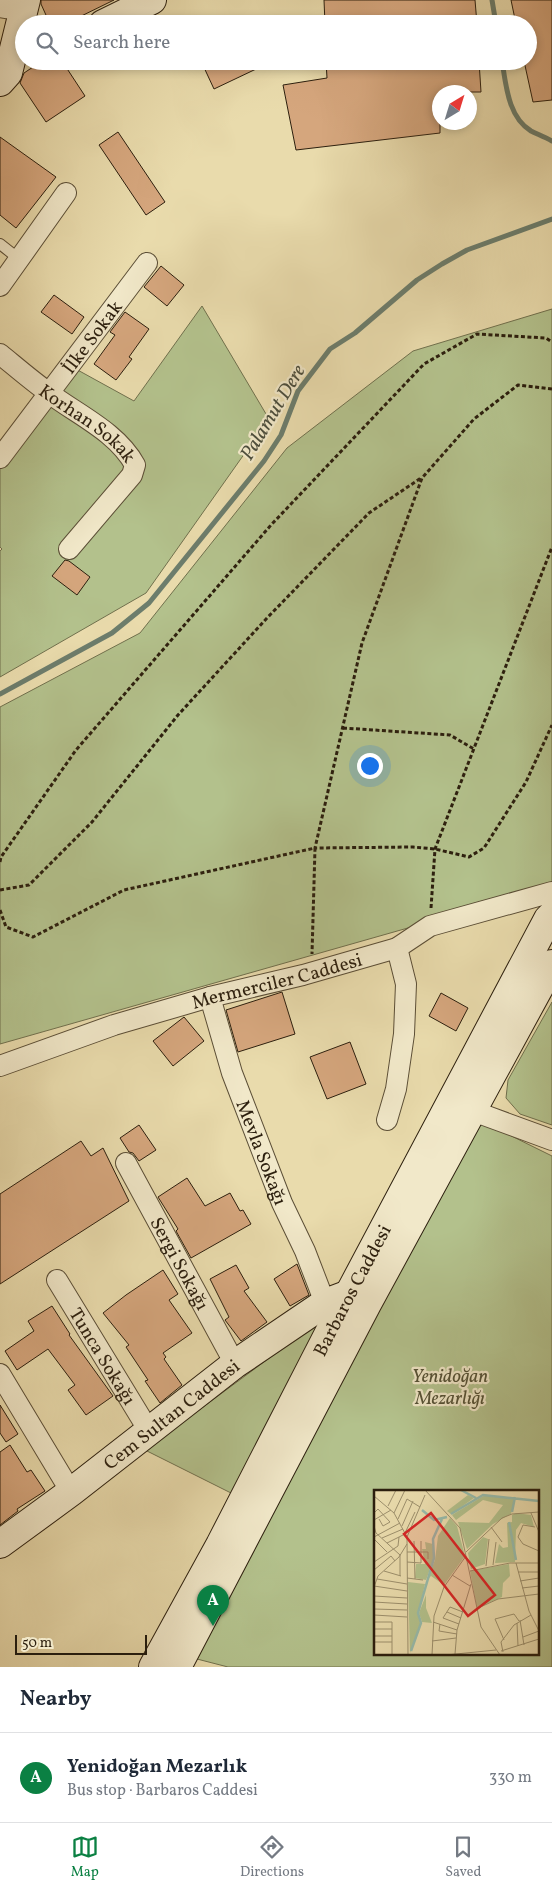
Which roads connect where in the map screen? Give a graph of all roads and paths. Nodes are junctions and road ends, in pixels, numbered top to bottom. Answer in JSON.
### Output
{"nodes":[{"id":1,"x":152,"y":0,"type":"edge"},
{"id":2,"x":121,"y":15,"type":"edge"},
{"id":3,"x":15,"y":22,"type":"edge"},
{"id":4,"x":12,"y":72,"type":"edge"},
{"id":5,"x":66,"y":193,"type":"dead end"},
{"id":6,"x":0,"y":244,"type":"edge"},
{"id":7,"x":19,"y":259,"type":"junction"},
{"id":8,"x":147,"y":263,"type":"dead end"},
{"id":9,"x":0,"y":286,"type":"edge"},
{"id":10,"x":552,"y":342,"type":"edge"},
{"id":11,"x":0,"y":354,"type":"edge"},
{"id":12,"x":552,"y":388,"type":"edge"},
{"id":13,"x":49,"y":394,"type":"junction"},
{"id":14,"x":0,"y":458,"type":"edge"},
{"id":15,"x":422,"y":478,"type":"junction"},
{"id":16,"x":552,"y":547,"type":"edge"},
{"id":17,"x":69,"y":549,"type":"dead end"},
{"id":18,"x":552,"y":725,"type":"edge"},
{"id":19,"x":343,"y":728,"type":"junction"},
{"id":20,"x":474,"y":749,"type":"junction"},
{"id":21,"x":315,"y":848,"type":"junction"},
{"id":22,"x":435,"y":849,"type":"junction"},
{"id":23,"x":0,"y":862,"type":"edge"},
{"id":24,"x":0,"y":890,"type":"edge"},
{"id":25,"x":552,"y":892,"type":"edge"},
{"id":26,"x":0,"y":910,"type":"edge"},
{"id":27,"x":552,"y":915,"type":"edge"},
{"id":28,"x":430,"y":926,"type":"junction"},
{"id":29,"x":397,"y":948,"type":"junction"},
{"id":30,"x":552,"y":964,"type":"edge"},
{"id":31,"x":312,"y":972,"type":"junction"},
{"id":32,"x":210,"y":997,"type":"junction"},
{"id":33,"x":0,"y":1066,"type":"edge"},
{"id":34,"x":464,"y":1103,"type":"junction"},
{"id":35,"x":387,"y":1120,"type":"dead end"},
{"id":36,"x":552,"y":1140,"type":"edge"},
{"id":37,"x":126,"y":1163,"type":"dead end"},
{"id":38,"x":57,"y":1280,"type":"dead end"},
{"id":39,"x":347,"y":1300,"type":"junction"},
{"id":40,"x":235,"y":1364,"type":"junction"},
{"id":41,"x":0,"y":1374,"type":"edge"},
{"id":42,"x":149,"y":1432,"type":"junction"},
{"id":43,"x":71,"y":1492,"type":"junction"},
{"id":44,"x":0,"y":1544,"type":"edge"},
{"id":45,"x":153,"y":1667,"type":"edge"},
{"id":46,"x":178,"y":1667,"type":"edge"}],
"edges":[{"from":1,"to":2,"type":"main road"},
{"from":3,"to":4,"type":"main road"},
{"from":5,"to":7,"type":"street"},
{"from":6,"to":7,"type":"lane"},
{"from":7,"to":9,"type":"street"},
{"from":8,"to":13,"type":"street","name":"İlke Sokak"},
{"from":10,"to":23,"type":"path"},
{"from":11,"to":13,"type":"street","name":"Korhan Sokak"},
{"from":12,"to":15,"type":"path"},
{"from":13,"to":14,"type":"street","name":"İlke Sokak"},
{"from":13,"to":17,"type":"street","name":"Korhan Sokak"},
{"from":15,"to":19,"type":"path"},
{"from":15,"to":24,"type":"path"},
{"from":16,"to":20,"type":"path"},
{"from":18,"to":22,"type":"path"},
{"from":19,"to":20,"type":"path"},
{"from":19,"to":21,"type":"path"},
{"from":20,"to":22,"type":"path"},
{"from":21,"to":22,"type":"path"},
{"from":21,"to":26,"type":"path"},
{"from":21,"to":31,"type":"path"},
{"from":22,"to":28,"type":"path"},
{"from":25,"to":28,"type":"street","name":"Mermerciler Caddesi"},
{"from":27,"to":34,"type":"main road","name":"Barbaros Caddesi"},
{"from":28,"to":29,"type":"street","name":"Mermerciler Caddesi"},
{"from":29,"to":31,"type":"street","name":"Mermerciler Caddesi"},
{"from":29,"to":35,"type":"street"},
{"from":30,"to":34,"type":"main road","name":"Barbaros Caddesi"},
{"from":31,"to":32,"type":"street","name":"Mermerciler Caddesi"},
{"from":32,"to":33,"type":"street","name":"Mermerciler Caddesi"},
{"from":32,"to":39,"type":"street","name":"Mevla Sokağı"},
{"from":34,"to":36,"type":"street"},
{"from":34,"to":39,"type":"main road","name":"Barbaros Caddesi"},
{"from":37,"to":40,"type":"street","name":"Sergi Sokağı"},
{"from":38,"to":42,"type":"street","name":"Tunca Sokağı"},
{"from":39,"to":40,"type":"main road","name":"Cem Sultan Caddesi"},
{"from":39,"to":45,"type":"main road","name":"Barbaros Caddesi"},
{"from":39,"to":46,"type":"main road","name":"Barbaros Caddesi"},
{"from":40,"to":42,"type":"main road","name":"Cem Sultan Caddesi"},
{"from":41,"to":43,"type":"street"},
{"from":42,"to":43,"type":"main road","name":"Cem Sultan Caddesi"},
{"from":43,"to":44,"type":"main road","name":"Cem Sultan Caddesi"}]}
